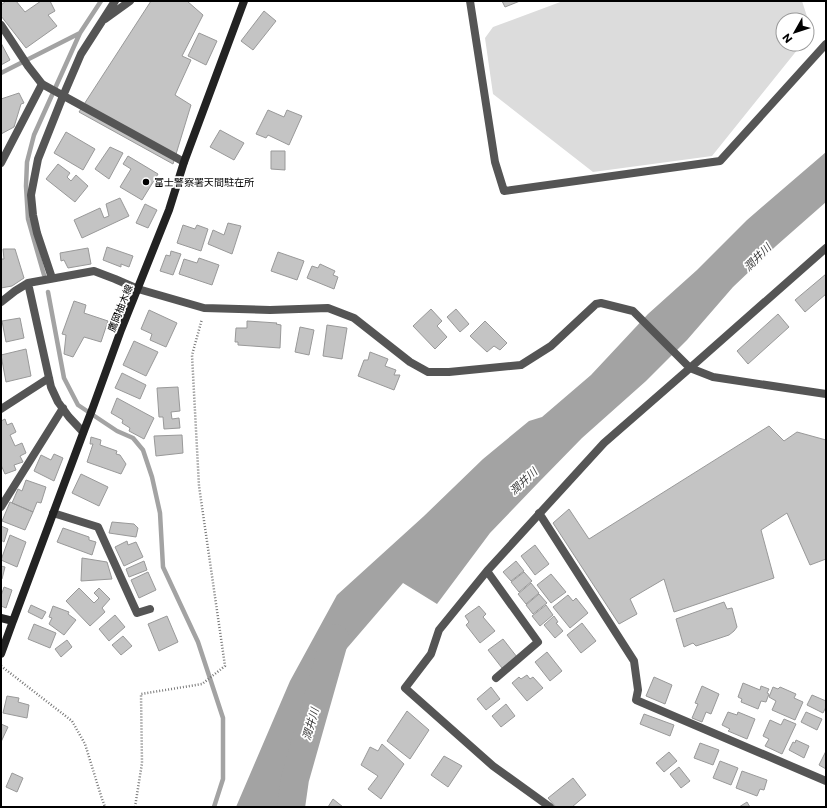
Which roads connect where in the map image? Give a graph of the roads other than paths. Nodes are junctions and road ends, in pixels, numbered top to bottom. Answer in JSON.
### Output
{"nodes":[{"id":1,"x":115,"y":1,"type":"edge"},
{"id":2,"x":130,"y":1,"type":"edge"},
{"id":3,"x":244,"y":1,"type":"edge"},
{"id":4,"x":470,"y":1,"type":"edge"},
{"id":5,"x":102,"y":22,"type":"junction"},
{"id":6,"x":1,"y":25,"type":"edge"},
{"id":7,"x":826,"y":44,"type":"edge"},
{"id":8,"x":42,"y":84,"type":"junction"},
{"id":9,"x":63,"y":96,"type":"junction"},
{"id":10,"x":184,"y":162,"type":"junction"},
{"id":11,"x":1,"y":163,"type":"edge"},
{"id":12,"x":826,"y":248,"type":"edge"},
{"id":13,"x":52,"y":278,"type":"junction"},
{"id":14,"x":28,"y":283,"type":"junction"},
{"id":15,"x":138,"y":289,"type":"junction"},
{"id":16,"x":1,"y":302,"type":"edge"},
{"id":17,"x":690,"y":368,"type":"junction"},
{"id":18,"x":49,"y":378,"type":"junction"},
{"id":19,"x":826,"y":394,"type":"edge"},
{"id":20,"x":63,"y":408,"type":"junction"},
{"id":21,"x":1,"y":410,"type":"edge"},
{"id":22,"x":84,"y":430,"type":"junction"},
{"id":23,"x":1,"y":507,"type":"edge"},
{"id":24,"x":539,"y":513,"type":"junction"},
{"id":25,"x":53,"y":514,"type":"junction"},
{"id":26,"x":487,"y":571,"type":"junction"},
{"id":27,"x":150,"y":609,"type":"dead end"},
{"id":28,"x":1,"y":618,"type":"edge"},
{"id":29,"x":13,"y":621,"type":"junction"},
{"id":30,"x":1,"y":654,"type":"edge"},
{"id":31,"x":496,"y":678,"type":"dead end"},
{"id":32,"x":826,"y":781,"type":"edge"},
{"id":33,"x":550,"y":807,"type":"edge"}],
"edges":[{"from":1,"to":5,"type":"street"},
{"from":2,"to":5,"type":"street"},
{"from":3,"to":10,"type":"main road","name":"鷹岡柚木線"},
{"from":4,"to":7,"type":"street"},
{"from":5,"to":9,"type":"street"},
{"from":6,"to":8,"type":"street"},
{"from":8,"to":9,"type":"street"},
{"from":8,"to":11,"type":"street"},
{"from":9,"to":10,"type":"street"},
{"from":9,"to":13,"type":"street"},
{"from":10,"to":15,"type":"main road","name":"鷹岡柚木線"},
{"from":12,"to":17,"type":"street"},
{"from":13,"to":14,"type":"street"},
{"from":13,"to":15,"type":"street"},
{"from":14,"to":16,"type":"street"},
{"from":14,"to":18,"type":"street"},
{"from":15,"to":17,"type":"street"},
{"from":15,"to":22,"type":"main road","name":"鷹岡柚木線"},
{"from":17,"to":19,"type":"street"},
{"from":17,"to":24,"type":"street"},
{"from":18,"to":20,"type":"street"},
{"from":18,"to":21,"type":"street"},
{"from":20,"to":22,"type":"street"},
{"from":20,"to":23,"type":"street"},
{"from":22,"to":25,"type":"main road","name":"鷹岡柚木線"},
{"from":24,"to":26,"type":"street"},
{"from":24,"to":32,"type":"street"},
{"from":25,"to":27,"type":"street"},
{"from":25,"to":29,"type":"main road","name":"鷹岡柚木線"},
{"from":26,"to":31,"type":"street"},
{"from":26,"to":33,"type":"street"},
{"from":28,"to":29,"type":"main road"},
{"from":29,"to":30,"type":"main road","name":"鷹岡柚木線"}]}
